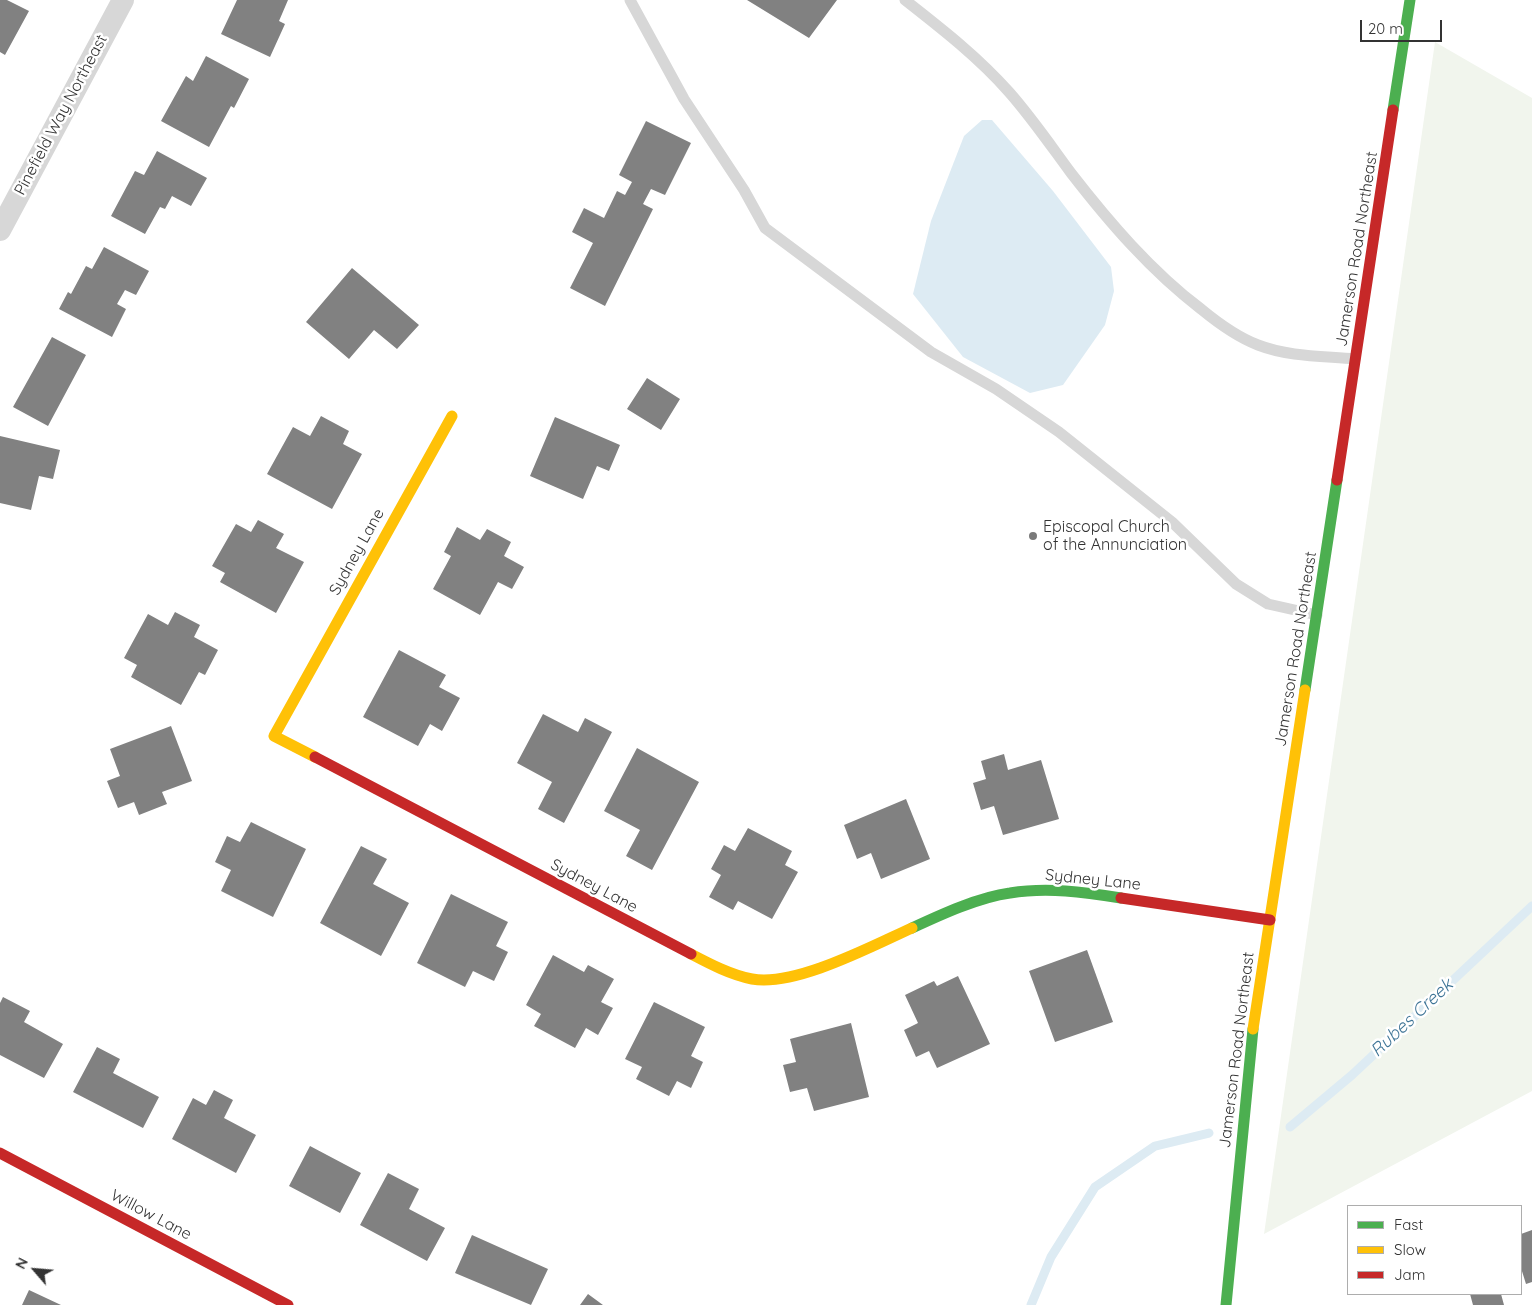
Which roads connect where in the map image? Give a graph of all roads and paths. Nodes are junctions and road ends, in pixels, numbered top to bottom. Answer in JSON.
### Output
{"nodes":[{"id":1,"x":123,"y":0,"type":"edge"},
{"id":2,"x":630,"y":0,"type":"edge"},
{"id":3,"x":904,"y":0,"type":"edge"},
{"id":4,"x":1410,"y":0,"type":"edge"},
{"id":5,"x":0,"y":230,"type":"edge"},
{"id":6,"x":1357,"y":359,"type":"junction"},
{"id":7,"x":452,"y":416,"type":"dead end"},
{"id":8,"x":1317,"y":615,"type":"junction"},
{"id":9,"x":1270,"y":920,"type":"junction"},
{"id":10,"x":0,"y":1154,"type":"edge"},
{"id":11,"x":288,"y":1305,"type":"edge"},
{"id":12,"x":1226,"y":1305,"type":"edge"}],
"edges":[{"from":1,"to":5,"type":"street","name":"Pinefield Way Northeast"},
{"from":2,"to":8,"type":"lane"},
{"from":3,"to":6,"type":"lane"},
{"from":4,"to":6,"type":"street","name":"Jamerson Road Northeast"},
{"from":6,"to":8,"type":"street","name":"Jamerson Road Northeast"},
{"from":7,"to":9,"type":"street","name":"Sydney Lane"},
{"from":8,"to":9,"type":"street","name":"Jamerson Road Northeast"},
{"from":9,"to":12,"type":"street","name":"Jamerson Road Northeast"},
{"from":10,"to":11,"type":"street","name":"Willow Lane"}]}
